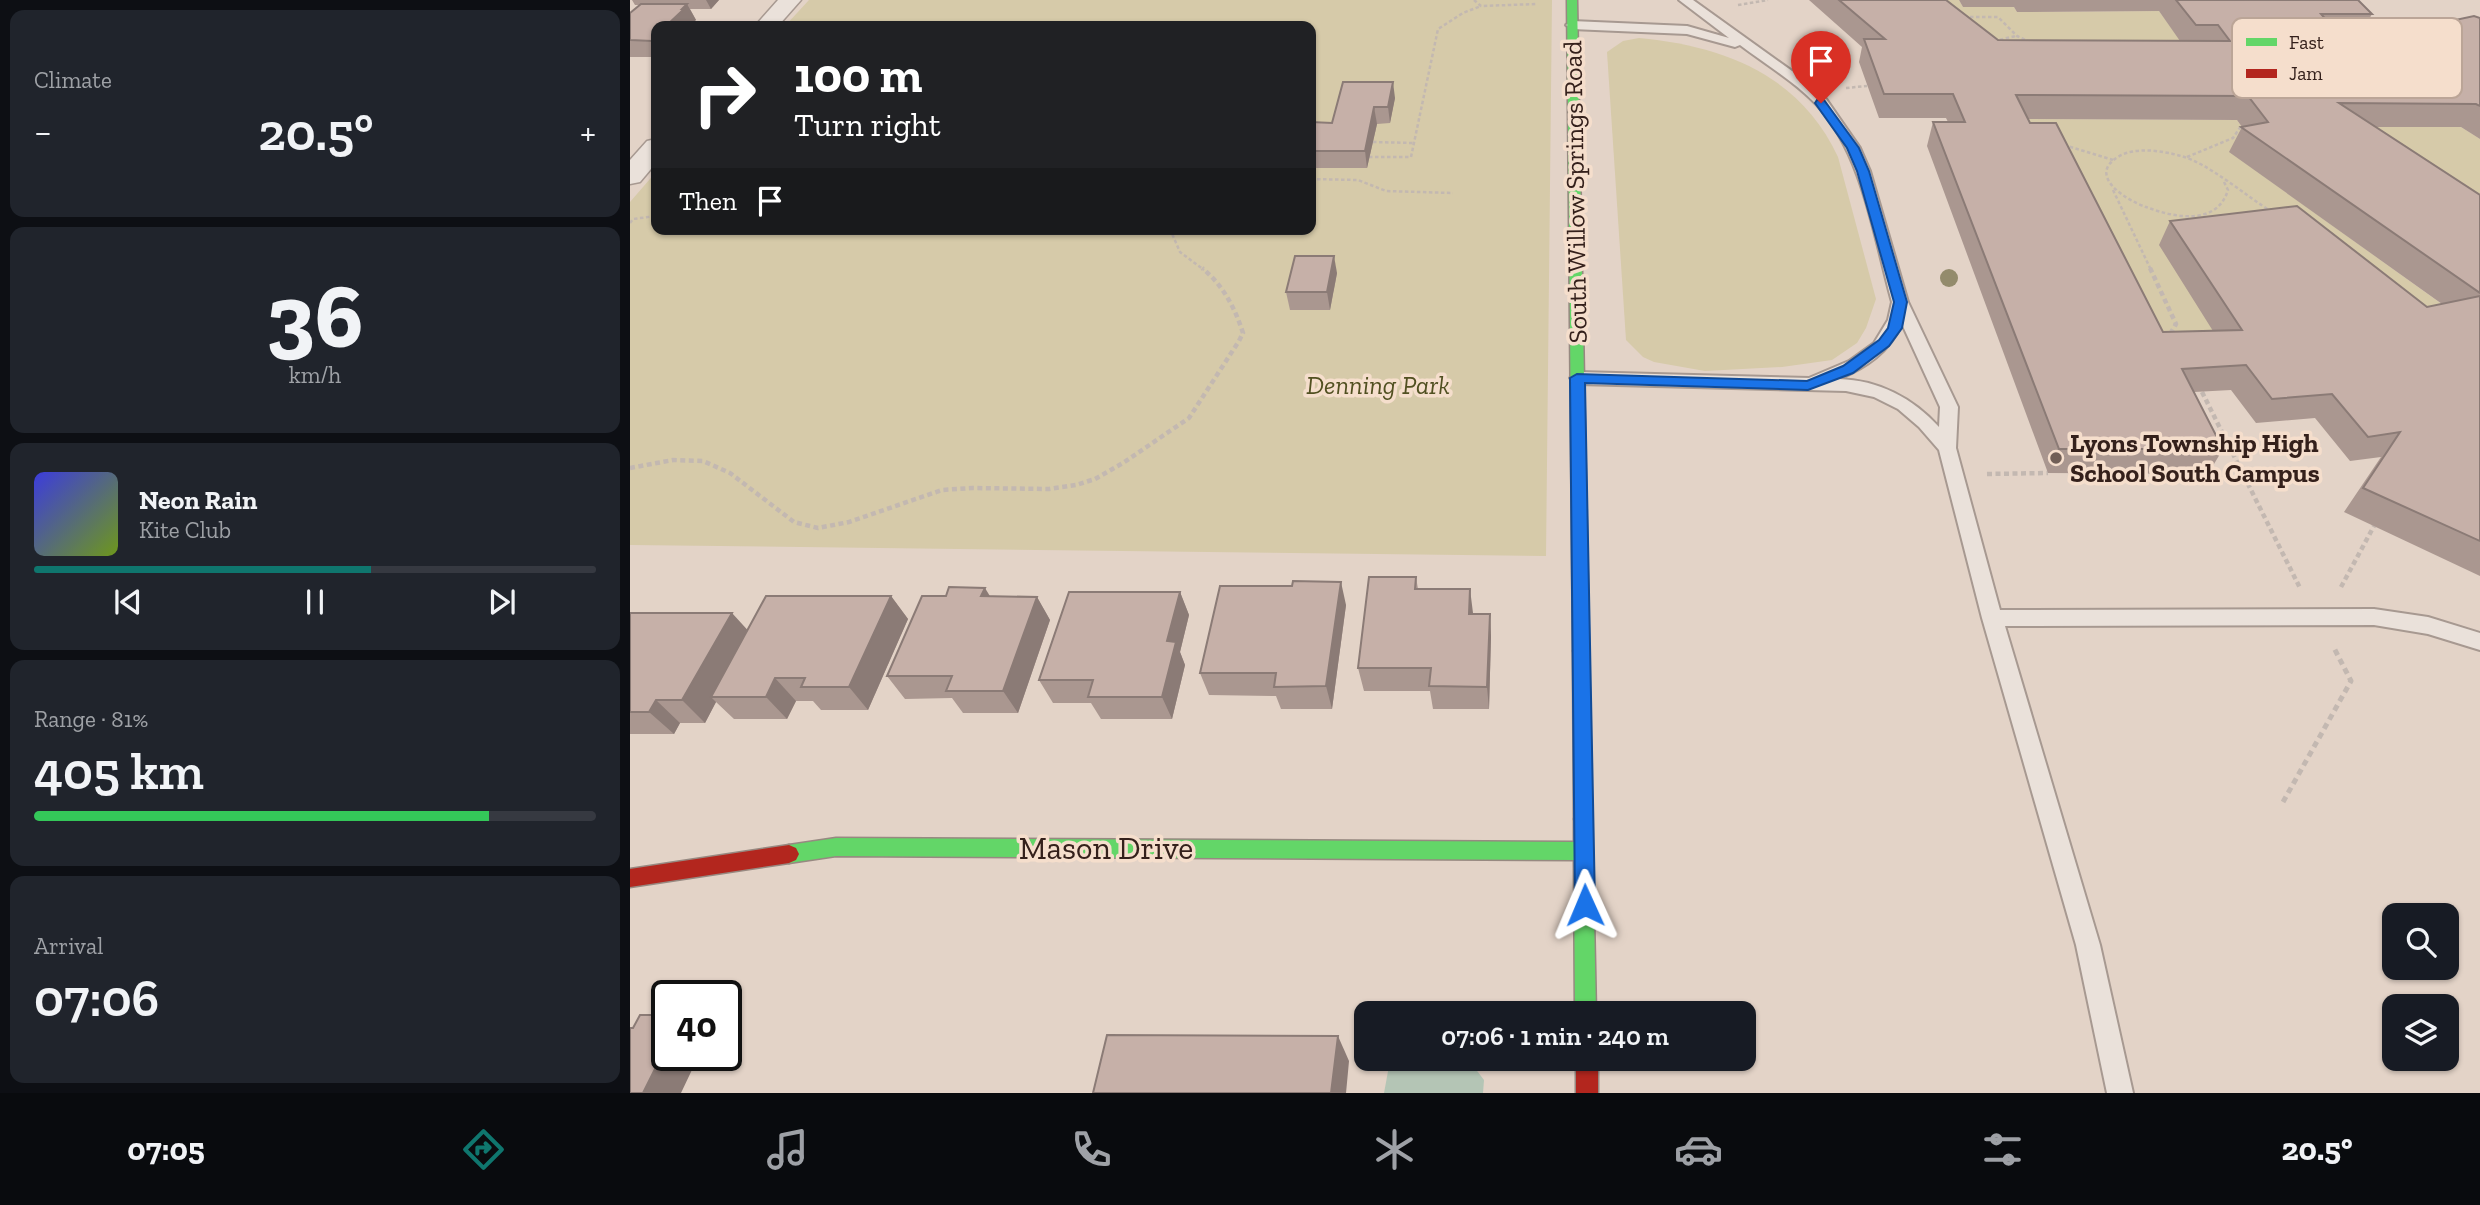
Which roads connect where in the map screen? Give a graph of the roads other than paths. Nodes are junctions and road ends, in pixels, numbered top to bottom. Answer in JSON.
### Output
{"nodes":[{"id":1,"x":790,"y":0,"type":"edge"},
{"id":2,"x":1572,"y":0,"type":"edge"},
{"id":3,"x":1685,"y":0,"type":"edge"},
{"id":4,"x":771,"y":21,"type":"edge"},
{"id":5,"x":1572,"y":25,"type":"junction"},
{"id":6,"x":1755,"y":51,"type":"junction"},
{"id":7,"x":651,"y":153,"type":"edge"},
{"id":8,"x":630,"y":176,"type":"edge"},
{"id":9,"x":1900,"y":302,"type":"junction"},
{"id":10,"x":1577,"y":378,"type":"junction"},
{"id":11,"x":1808,"y":385,"type":"junction"},
{"id":12,"x":1947,"y":448,"type":"junction"},
{"id":13,"x":1992,"y":618,"type":"junction"},
{"id":14,"x":2480,"y":642,"type":"edge"},
{"id":15,"x":1584,"y":851,"type":"junction"},
{"id":16,"x":630,"y":878,"type":"edge"},
{"id":17,"x":1586,"y":1001,"type":"edge"},
{"id":18,"x":1587,"y":1071,"type":"edge"},
{"id":19,"x":1587,"y":1093,"type":"edge"},
{"id":20,"x":2120,"y":1093,"type":"edge"}],
"edges":[{"from":1,"to":4,"type":"street"},
{"from":2,"to":5,"type":"street","name":"South Willow Springs Road"},
{"from":3,"to":6,"type":"lane"},
{"from":5,"to":6,"type":"lane"},
{"from":5,"to":10,"type":"street","name":"South Willow Springs Road"},
{"from":6,"to":9,"type":"lane"},
{"from":7,"to":8,"type":"street"},
{"from":9,"to":11,"type":"lane"},
{"from":9,"to":12,"type":"lane"},
{"from":10,"to":11,"type":"lane"},
{"from":10,"to":15,"type":"street","name":"South Willow Springs Road"},
{"from":11,"to":12,"type":"lane"},
{"from":12,"to":13,"type":"lane"},
{"from":13,"to":14,"type":"lane"},
{"from":13,"to":20,"type":"lane"},
{"from":15,"to":16,"type":"street","name":"Mason Drive"},
{"from":15,"to":17,"type":"street","name":"South Willow Springs Road"},
{"from":18,"to":19,"type":"street"}]}
